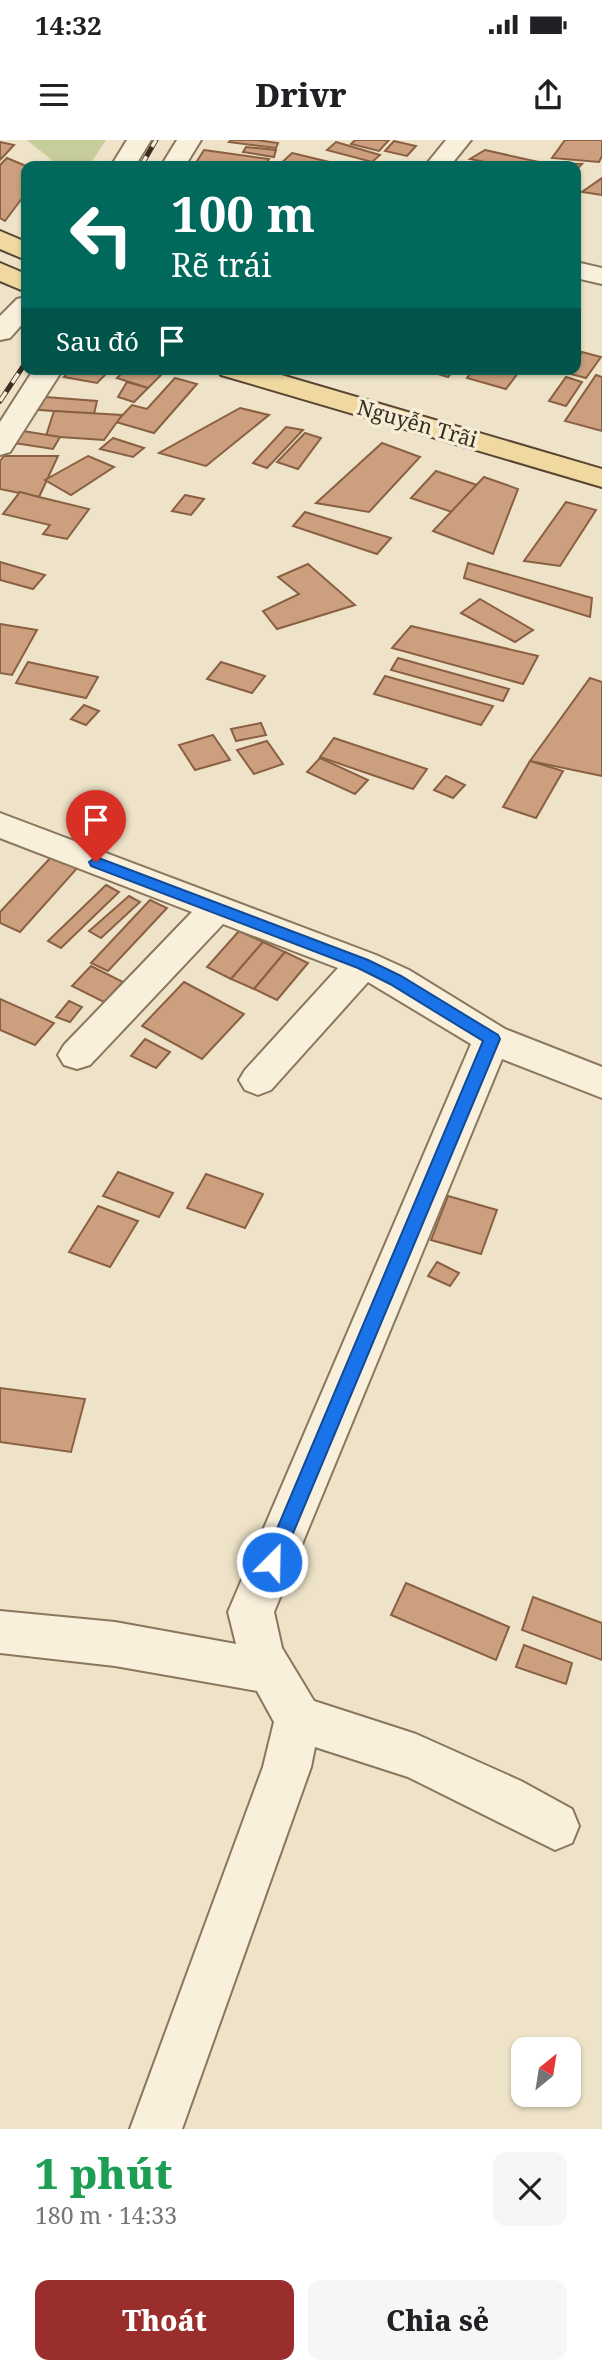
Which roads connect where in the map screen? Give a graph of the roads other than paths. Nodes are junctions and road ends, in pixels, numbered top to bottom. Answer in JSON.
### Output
{"nodes":[{"id":1,"x":139,"y":140,"type":"edge"},
{"id":2,"x":189,"y":140,"type":"edge"},
{"id":3,"x":459,"y":140,"type":"edge"},
{"id":4,"x":126,"y":161,"type":"edge"},
{"id":5,"x":176,"y":161,"type":"edge"},
{"id":6,"x":441,"y":161,"type":"edge"},
{"id":7,"x":0,"y":239,"type":"edge"},
{"id":8,"x":21,"y":249,"type":"edge"},
{"id":9,"x":0,"y":271,"type":"edge"},
{"id":10,"x":581,"y":271,"type":"edge"},
{"id":11,"x":602,"y":276,"type":"edge"},
{"id":12,"x":21,"y":282,"type":"edge"},
{"id":13,"x":21,"y":310,"type":"edge"},
{"id":14,"x":0,"y":332,"type":"edge"},
{"id":15,"x":44,"y":375,"type":"edge"},
{"id":16,"x":251,"y":375,"type":"edge"},
{"id":17,"x":327,"y":375,"type":"edge"},
{"id":18,"x":0,"y":446,"type":"edge"},
{"id":19,"x":602,"y":452,"type":"edge"},
{"id":20,"x":602,"y":478,"type":"edge"},
{"id":21,"x":0,"y":825,"type":"edge"},
{"id":22,"x":217,"y":909,"type":"junction"},
{"id":23,"x":363,"y":964,"type":"junction"},
{"id":24,"x":492,"y":1039,"type":"junction"},
{"id":25,"x":77,"y":1055,"type":"dead end"},
{"id":26,"x":258,"y":1080,"type":"dead end"},
{"id":27,"x":602,"y":1083,"type":"edge"},
{"id":28,"x":0,"y":1632,"type":"edge"},
{"id":29,"x":271,"y":1672,"type":"junction"},
{"id":30,"x":298,"y":1719,"type":"junction"},
{"id":31,"x":555,"y":1826,"type":"dead end"},
{"id":32,"x":156,"y":2129,"type":"edge"}],
"edges":[{"from":1,"to":4,"type":"street"},
{"from":2,"to":5,"type":"street"},
{"from":3,"to":6,"type":"street"},
{"from":7,"to":8,"type":"main road"},
{"from":9,"to":12,"type":"main road"},
{"from":10,"to":11,"type":"street"},
{"from":13,"to":14,"type":"street"},
{"from":15,"to":18,"type":"street"},
{"from":16,"to":20,"type":"main road","name":"Nguyễn Trãi"},
{"from":17,"to":19,"type":"main road","name":"Nguyễn Trãi"},
{"from":21,"to":22,"type":"street"},
{"from":22,"to":23,"type":"street"},
{"from":22,"to":25,"type":"street"},
{"from":23,"to":24,"type":"street"},
{"from":23,"to":26,"type":"street"},
{"from":24,"to":27,"type":"street"},
{"from":24,"to":29,"type":"street"},
{"from":28,"to":29,"type":"street"},
{"from":29,"to":30,"type":"street"},
{"from":30,"to":31,"type":"street"},
{"from":30,"to":32,"type":"street"}]}
